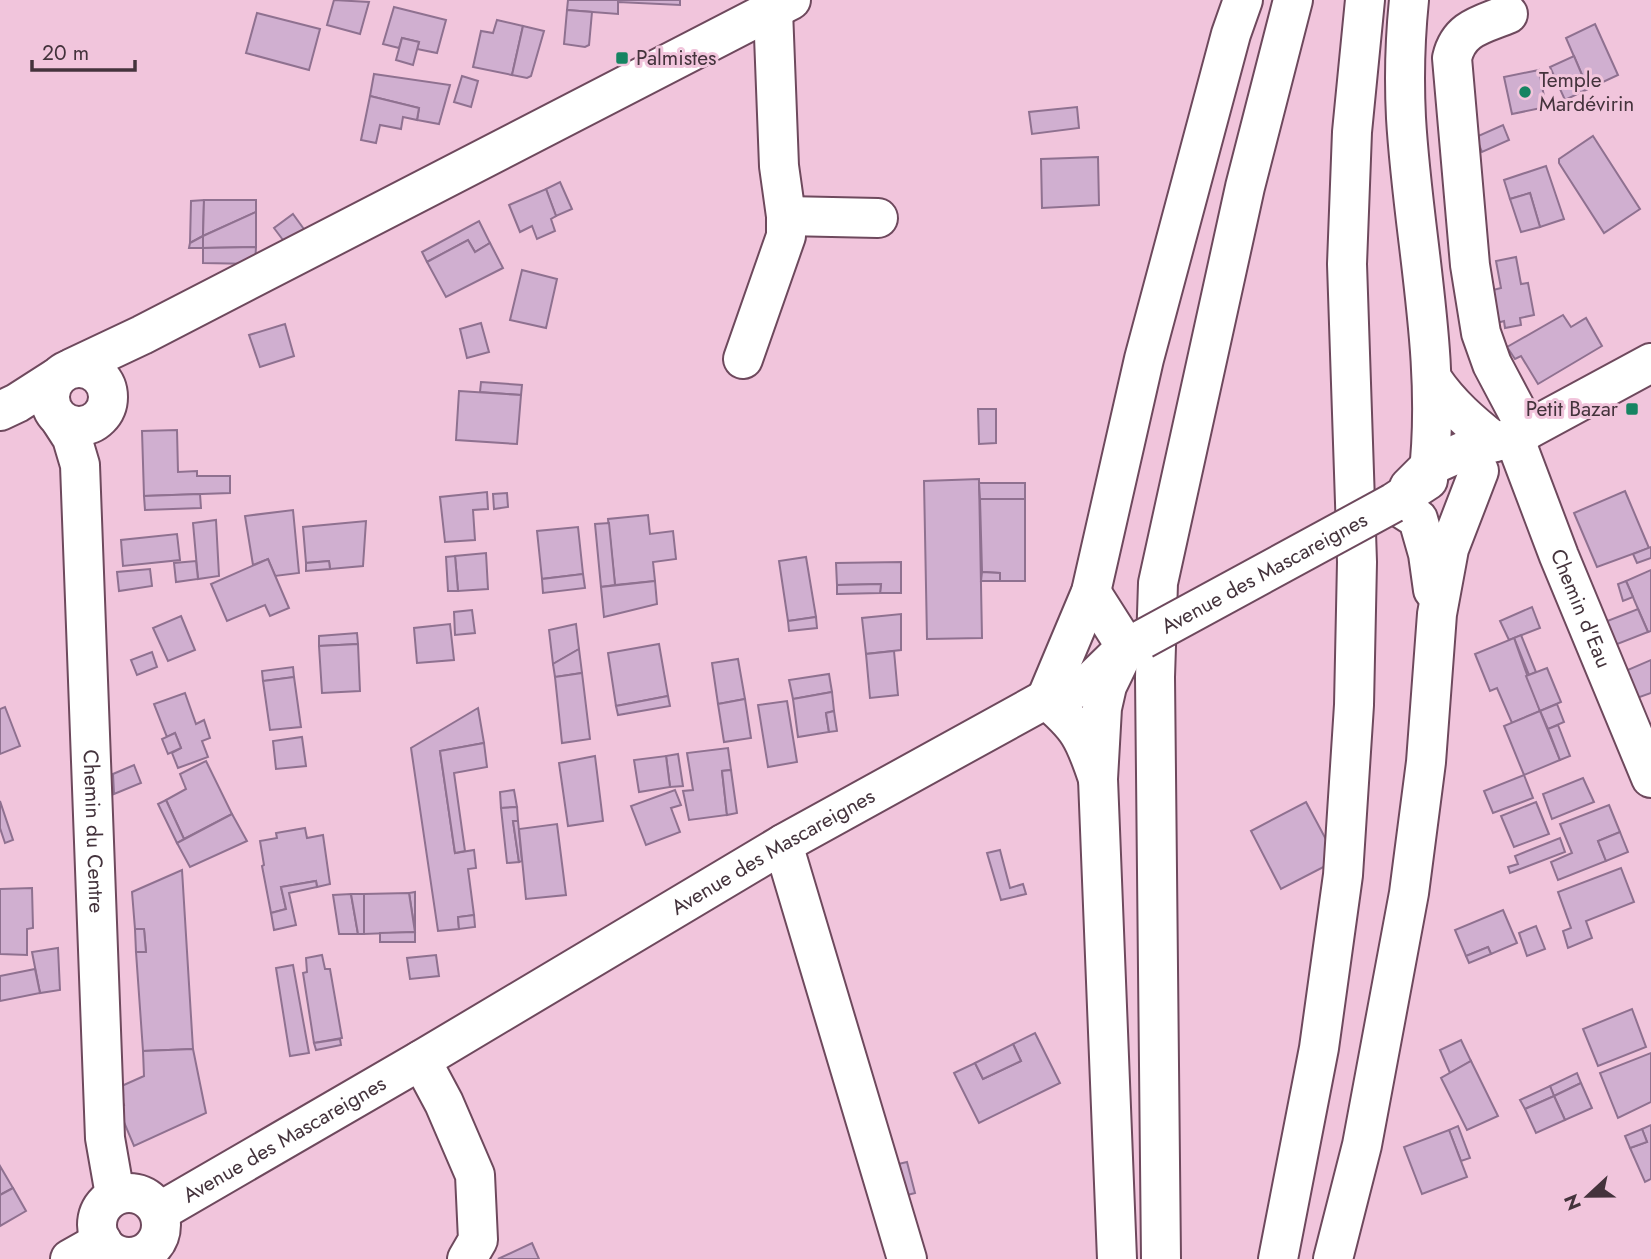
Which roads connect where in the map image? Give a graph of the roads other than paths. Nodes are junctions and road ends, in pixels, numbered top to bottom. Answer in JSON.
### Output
{"nodes":[{"id":1,"x":1243,"y":0,"type":"edge"},
{"id":2,"x":1293,"y":0,"type":"edge"},
{"id":3,"x":1365,"y":0,"type":"edge"},
{"id":4,"x":1409,"y":0,"type":"edge"},
{"id":5,"x":782,"y":5,"type":"edge"},
{"id":6,"x":1508,"y":14,"type":"dead end"},
{"id":7,"x":786,"y":216,"type":"junction"},
{"id":8,"x":878,"y":218,"type":"dead end"},
{"id":9,"x":142,"y":335,"type":"junction"},
{"id":10,"x":743,"y":359,"type":"dead end"},
{"id":11,"x":1651,"y":363,"type":"edge"},
{"id":12,"x":1433,"y":380,"type":"junction"},
{"id":13,"x":61,"y":395,"type":"junction"},
{"id":14,"x":9,"y":407,"type":"edge"},
{"id":15,"x":106,"y":407,"type":"junction"},
{"id":16,"x":1504,"y":445,"type":"junction"},
{"id":17,"x":80,"y":465,"type":"junction"},
{"id":18,"x":1430,"y":467,"type":"junction"},
{"id":19,"x":1392,"y":503,"type":"junction"},
{"id":20,"x":1091,"y":592,"type":"junction"},
{"id":21,"x":1437,"y":614,"type":"junction"},
{"id":22,"x":1134,"y":643,"type":"junction"},
{"id":23,"x":1046,"y":699,"type":"junction"},
{"id":24,"x":1651,"y":778,"type":"edge"},
{"id":25,"x":1098,"y":779,"type":"junction"},
{"id":26,"x":783,"y":844,"type":"junction"},
{"id":27,"x":421,"y":1060,"type":"junction"},
{"id":28,"x":115,"y":1195,"type":"junction"},
{"id":29,"x":159,"y":1212,"type":"junction"},
{"id":30,"x":86,"y":1250,"type":"edge"},
{"id":31,"x":467,"y":1259,"type":"edge"},
{"id":32,"x":907,"y":1259,"type":"edge"},
{"id":33,"x":1117,"y":1259,"type":"edge"},
{"id":34,"x":1161,"y":1259,"type":"edge"},
{"id":35,"x":1278,"y":1259,"type":"edge"},
{"id":36,"x":1333,"y":1259,"type":"edge"}],
"edges":[{"from":1,"to":20,"type":"main road"},
{"from":2,"to":34,"type":"main road"},
{"from":3,"to":35,"type":"main road"},
{"from":4,"to":12,"type":"main road"},
{"from":5,"to":7,"type":"main road"},
{"from":5,"to":9,"type":"main road"},
{"from":6,"to":16,"type":"main road","name":"Chemin d'Eau"},
{"from":7,"to":8,"type":"main road"},
{"from":7,"to":10,"type":"main road"},
{"from":9,"to":13,"type":"main road"},
{"from":9,"to":15,"type":"main road","name":"Chemin du Centre"},
{"from":11,"to":16,"type":"main road"},
{"from":12,"to":16,"type":"main road"},
{"from":12,"to":18,"type":"main road"},
{"from":13,"to":14,"type":"main road"},
{"from":13,"to":15,"type":"main road"},
{"from":13,"to":15,"type":"main road"},
{"from":13,"to":17,"type":"main road","name":"Chemin du Centre"},
{"from":15,"to":17,"type":"main road","name":"Chemin du Centre"},
{"from":16,"to":18,"type":"main road"},
{"from":16,"to":19,"type":"main road"},
{"from":16,"to":21,"type":"main road"},
{"from":16,"to":24,"type":"main road","name":"Chemin d'Eau"},
{"from":17,"to":28,"type":"main road","name":"Chemin du Centre"},
{"from":18,"to":19,"type":"main road"},
{"from":19,"to":21,"type":"main road"},
{"from":19,"to":22,"type":"main road","name":"Avenue des Mascareignes","bridge":true},
{"from":20,"to":22,"type":"main road"},
{"from":20,"to":23,"type":"main road"},
{"from":21,"to":36,"type":"main road"},
{"from":22,"to":23,"type":"main road","name":"Avenue des Mascareignes"},
{"from":22,"to":25,"type":"main road"},
{"from":23,"to":25,"type":"main road"},
{"from":23,"to":26,"type":"main road","name":"Avenue des Mascareignes"},
{"from":25,"to":33,"type":"main road"},
{"from":26,"to":27,"type":"main road","name":"Avenue des Mascareignes"},
{"from":26,"to":32,"type":"main road"},
{"from":27,"to":29,"type":"main road","name":"Avenue des Mascareignes"},
{"from":27,"to":31,"type":"main road"},
{"from":28,"to":29,"type":"main road"},
{"from":28,"to":30,"type":"main road"},
{"from":29,"to":30,"type":"main road"}]}
